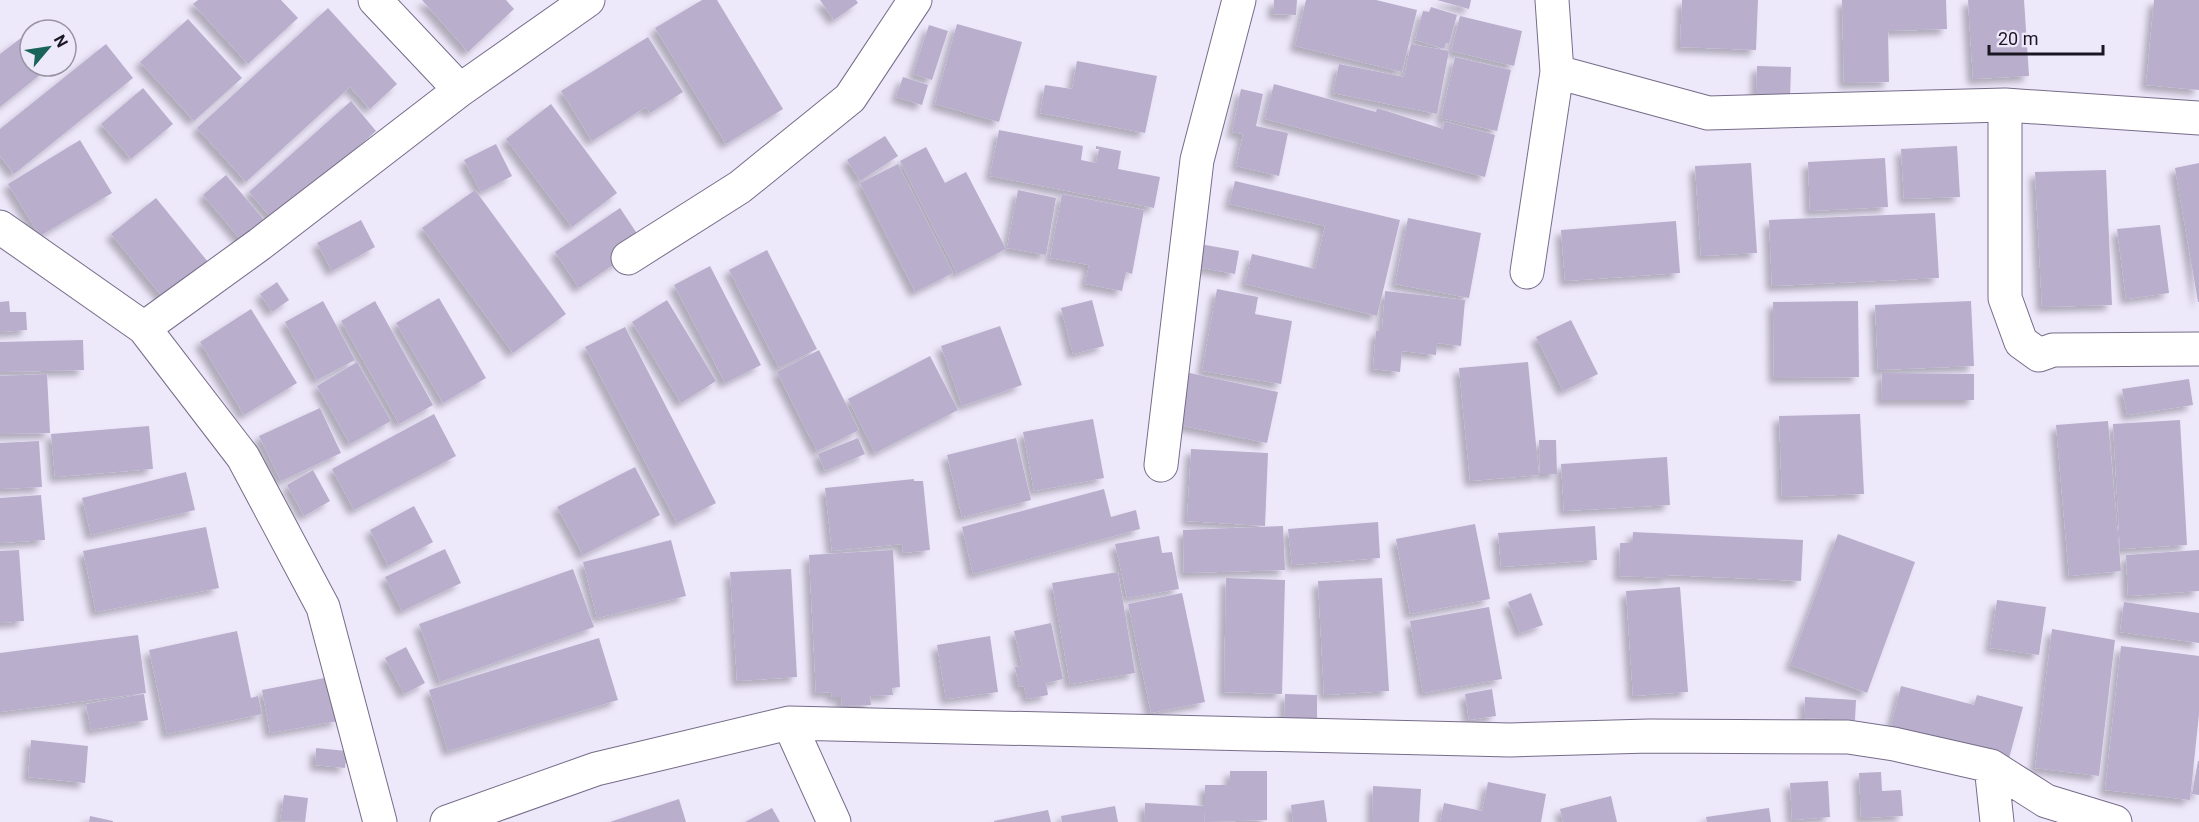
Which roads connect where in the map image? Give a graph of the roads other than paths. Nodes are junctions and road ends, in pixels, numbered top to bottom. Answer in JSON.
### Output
{"nodes":[{"id":1,"x":375,"y":0,"type":"edge"},
{"id":2,"x":588,"y":0,"type":"edge"},
{"id":3,"x":915,"y":0,"type":"edge"},
{"id":4,"x":1239,"y":0,"type":"edge"},
{"id":5,"x":1552,"y":0,"type":"edge"},
{"id":6,"x":1557,"y":72,"type":"junction"},
{"id":7,"x":460,"y":90,"type":"junction"},
{"id":8,"x":2005,"y":105,"type":"junction"},
{"id":9,"x":2199,"y":118,"type":"edge"},
{"id":10,"x":0,"y":227,"type":"edge"},
{"id":11,"x":628,"y":258,"type":"dead end"},
{"id":12,"x":1527,"y":272,"type":"dead end"},
{"id":13,"x":144,"y":328,"type":"junction"},
{"id":14,"x":2199,"y":349,"type":"edge"},
{"id":15,"x":1161,"y":465,"type":"dead end"},
{"id":16,"x":789,"y":723,"type":"junction"},
{"id":17,"x":1991,"y":766,"type":"junction"},
{"id":18,"x":380,"y":822,"type":"edge"},
{"id":19,"x":447,"y":822,"type":"edge"},
{"id":20,"x":834,"y":822,"type":"edge"},
{"id":21,"x":1996,"y":822,"type":"edge"},
{"id":22,"x":2115,"y":822,"type":"edge"}],
"edges":[{"from":1,"to":7,"type":"street"},
{"from":2,"to":7,"type":"street"},
{"from":3,"to":11,"type":"street"},
{"from":4,"to":15,"type":"street"},
{"from":5,"to":6,"type":"street"},
{"from":6,"to":8,"type":"street"},
{"from":6,"to":12,"type":"street"},
{"from":7,"to":13,"type":"street"},
{"from":8,"to":9,"type":"street"},
{"from":8,"to":14,"type":"street"},
{"from":10,"to":13,"type":"street"},
{"from":13,"to":18,"type":"street"},
{"from":16,"to":17,"type":"street"},
{"from":16,"to":19,"type":"street"},
{"from":16,"to":20,"type":"street"},
{"from":17,"to":21,"type":"street"},
{"from":17,"to":22,"type":"street"}]}
